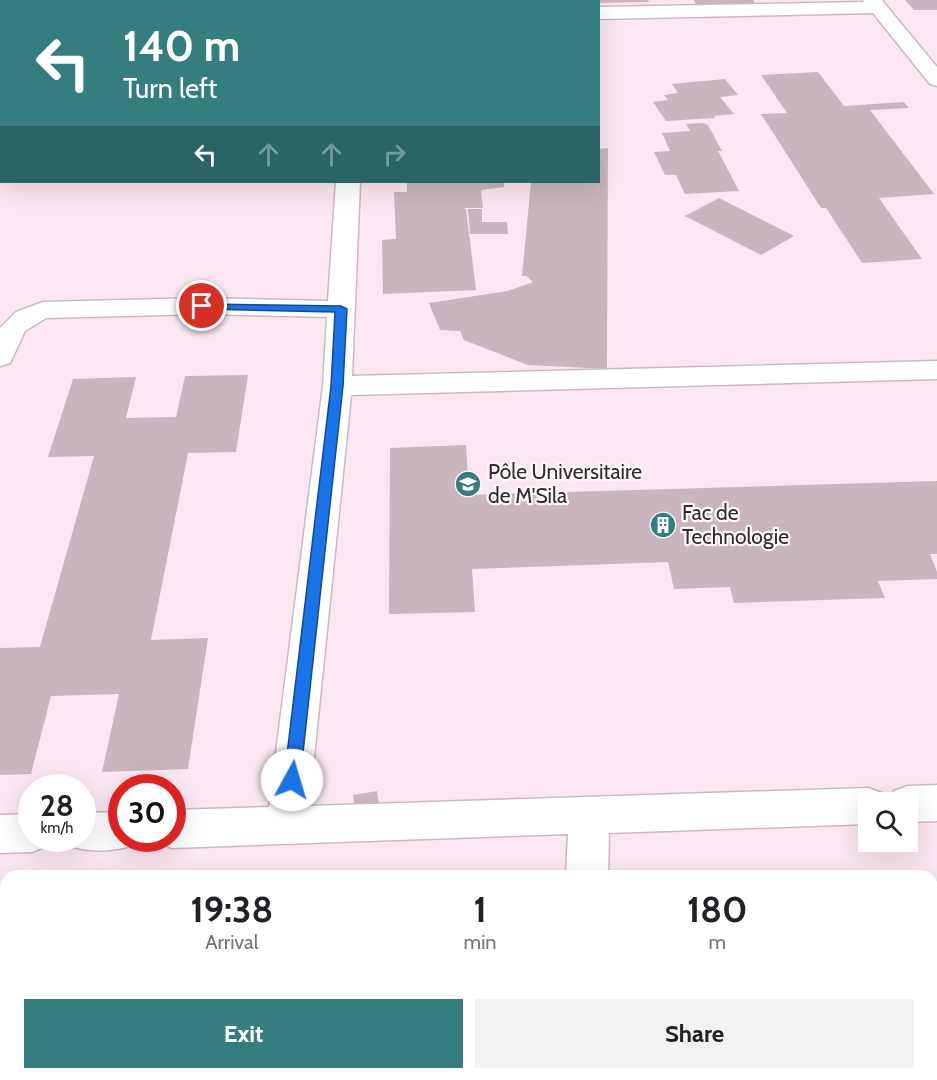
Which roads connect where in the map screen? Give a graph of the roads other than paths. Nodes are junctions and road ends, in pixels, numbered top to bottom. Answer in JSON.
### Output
{"nodes":[{"id":1,"x":875,"y":4,"type":"edge"},
{"id":2,"x":600,"y":13,"type":"edge"},
{"id":3,"x":933,"y":69,"type":"edge"},
{"id":4,"x":348,"y":183,"type":"edge"},
{"id":5,"x":341,"y":309,"type":"junction"},
{"id":6,"x":0,"y":357,"type":"edge"},
{"id":7,"x":937,"y":370,"type":"edge"},
{"id":8,"x":337,"y":386,"type":"junction"},
{"id":9,"x":937,"y":803,"type":"edge"},
{"id":10,"x":918,"y":804,"type":"edge"},
{"id":11,"x":858,"y":806,"type":"edge"},
{"id":12,"x":589,"y":815,"type":"junction"},
{"id":13,"x":286,"y":826,"type":"junction"},
{"id":14,"x":186,"y":829,"type":"edge"},
{"id":15,"x":18,"y":833,"type":"edge"},
{"id":16,"x":0,"y":834,"type":"edge"},
{"id":17,"x":587,"y":870,"type":"edge"}],
"edges":[{"from":1,"to":2,"type":"street"},
{"from":1,"to":3,"type":"street"},
{"from":4,"to":5,"type":"street"},
{"from":5,"to":6,"type":"street"},
{"from":5,"to":8,"type":"street"},
{"from":7,"to":8,"type":"street"},
{"from":8,"to":13,"type":"street"},
{"from":9,"to":10,"type":"street"},
{"from":11,"to":12,"type":"street"},
{"from":12,"to":13,"type":"street"},
{"from":12,"to":17,"type":"street"},
{"from":13,"to":14,"type":"street"},
{"from":15,"to":16,"type":"street"}]}
